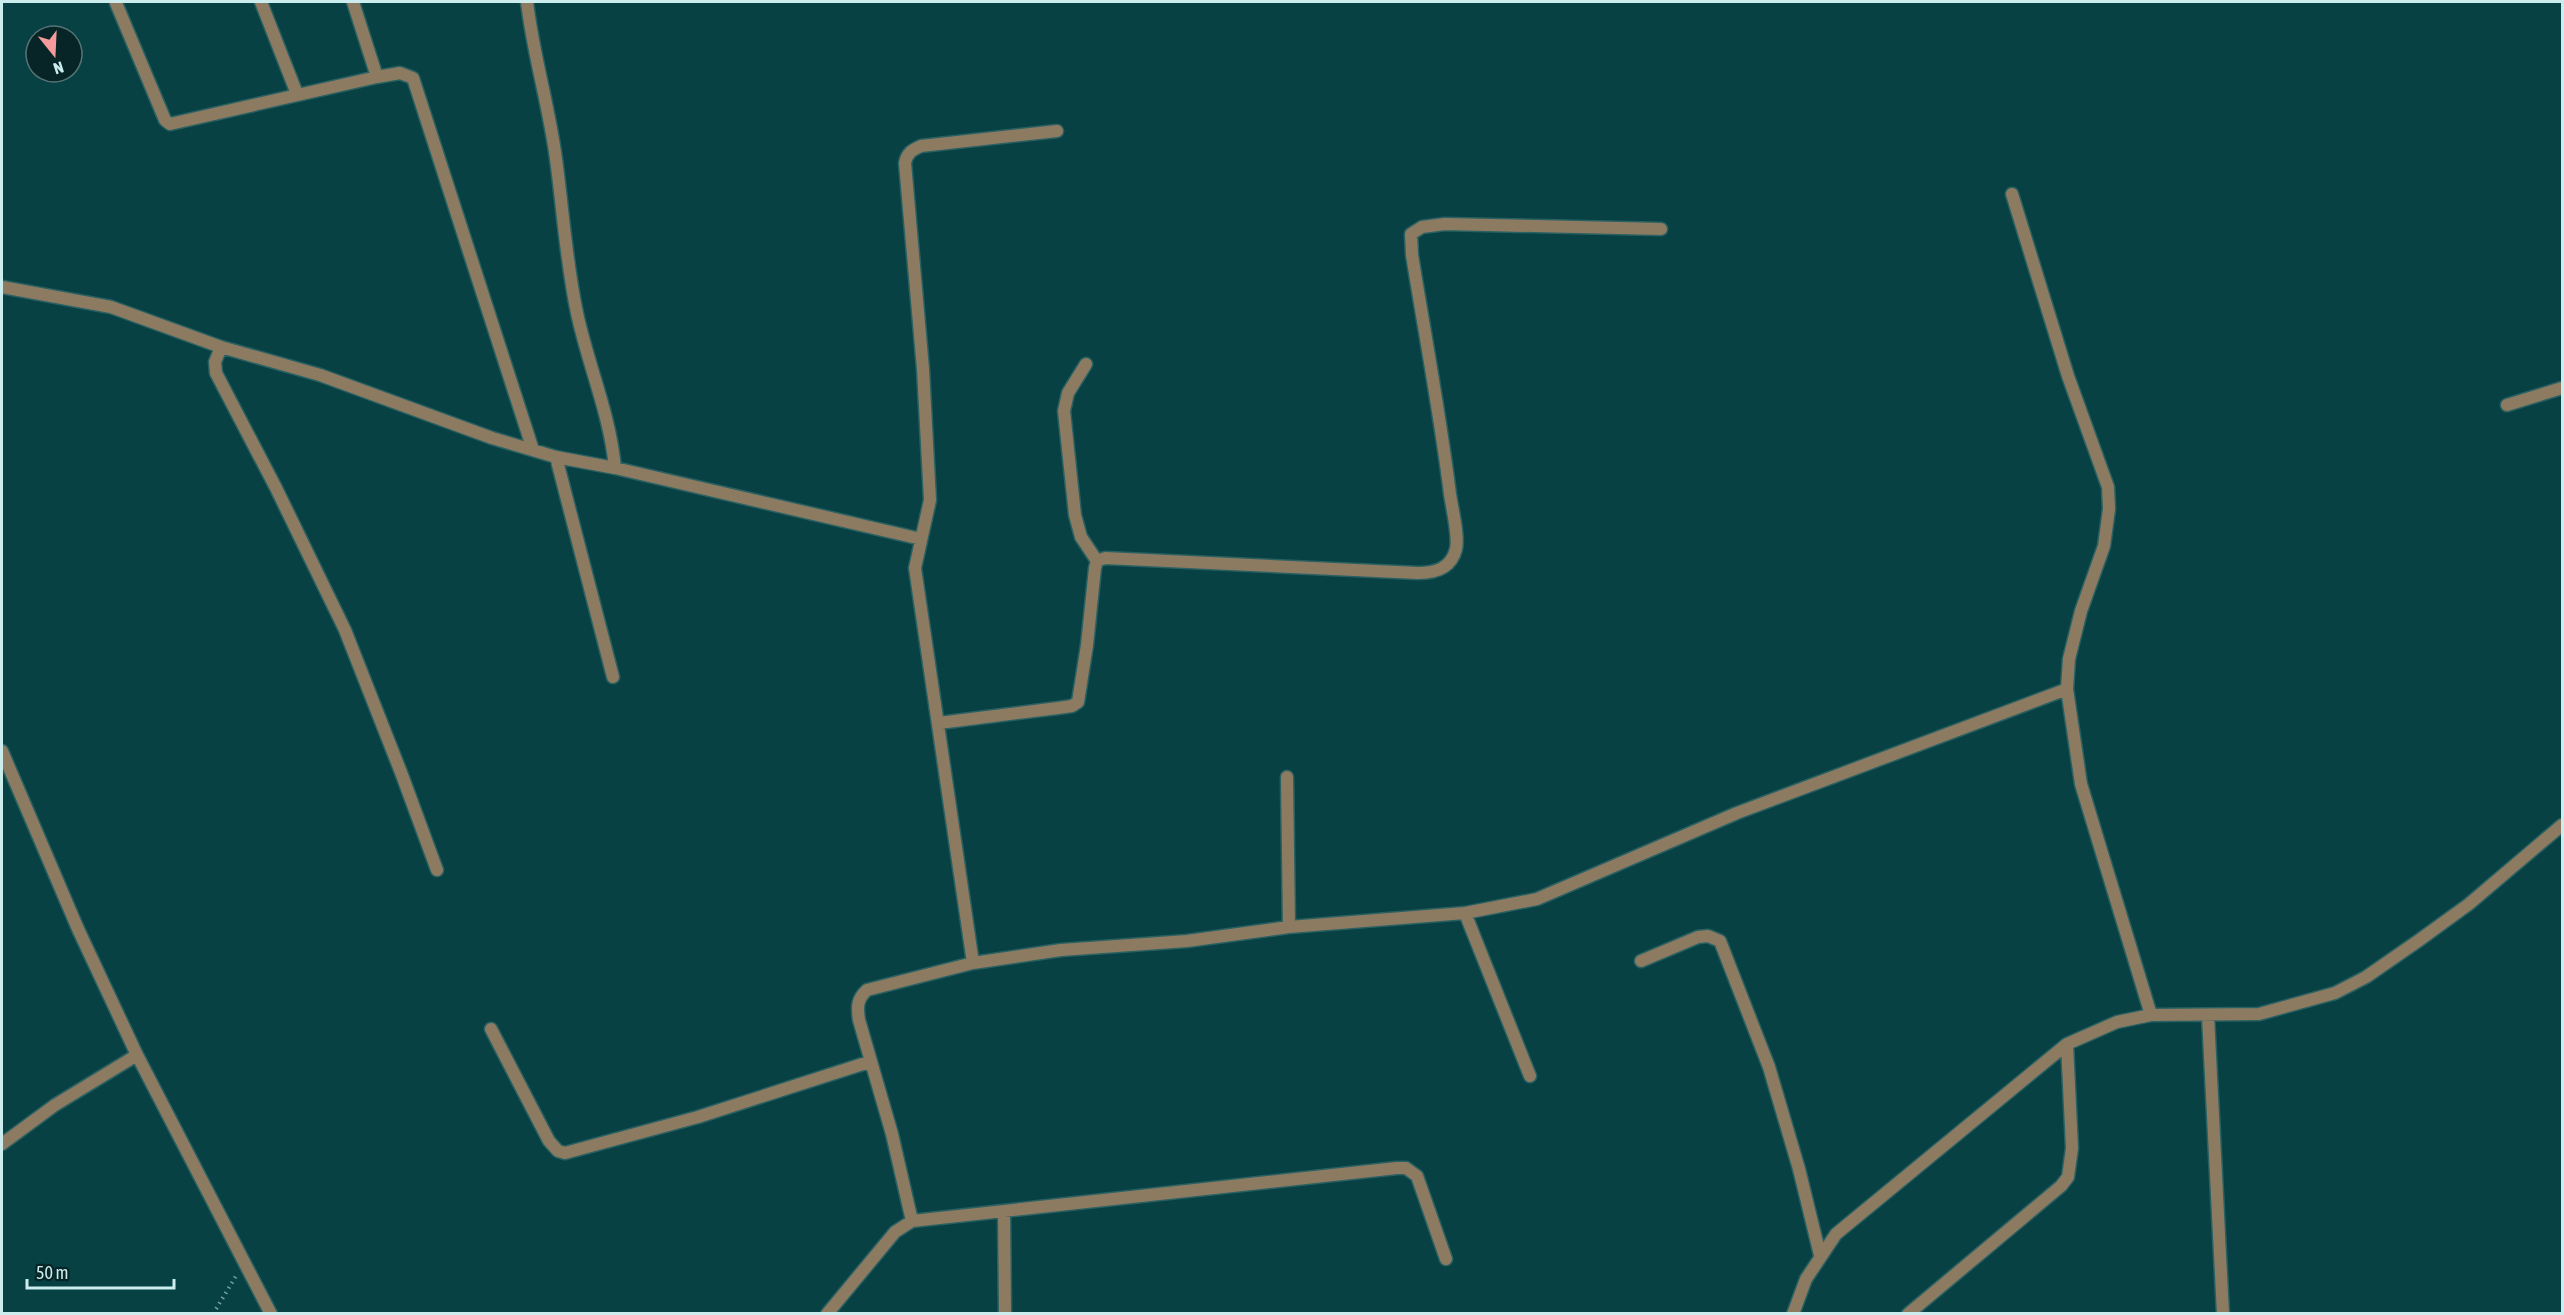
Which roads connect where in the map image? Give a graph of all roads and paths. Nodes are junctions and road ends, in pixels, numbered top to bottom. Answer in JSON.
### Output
{"nodes":[{"id":1,"x":261,"y":2,"type":"edge"},
{"id":2,"x":352,"y":2,"type":"edge"},
{"id":3,"x":527,"y":2,"type":"edge"},
{"id":4,"x":116,"y":3,"type":"dead end"},
{"id":5,"x":377,"y":77,"type":"junction"},
{"id":6,"x":297,"y":94,"type":"junction"},
{"id":7,"x":1057,"y":131,"type":"dead end"},
{"id":8,"x":2012,"y":194,"type":"dead end"},
{"id":9,"x":1661,"y":229,"type":"dead end"},
{"id":10,"x":2,"y":287,"type":"edge"},
{"id":11,"x":221,"y":347,"type":"junction"},
{"id":12,"x":1086,"y":364,"type":"dead end"},
{"id":13,"x":2562,"y":388,"type":"edge"},
{"id":14,"x":2507,"y":405,"type":"dead end"},
{"id":15,"x":533,"y":450,"type":"junction"},
{"id":16,"x":556,"y":457,"type":"junction"},
{"id":17,"x":615,"y":468,"type":"junction"},
{"id":18,"x":921,"y":539,"type":"junction"},
{"id":19,"x":1097,"y":561,"type":"junction"},
{"id":20,"x":613,"y":677,"type":"dead end"},
{"id":21,"x":2067,"y":689,"type":"junction"},
{"id":22,"x":939,"y":723,"type":"junction"},
{"id":23,"x":2,"y":751,"type":"edge"},
{"id":24,"x":1287,"y":777,"type":"dead end"},
{"id":25,"x":2562,"y":825,"type":"edge"},
{"id":26,"x":437,"y":870,"type":"dead end"},
{"id":27,"x":1465,"y":912,"type":"junction"},
{"id":28,"x":1289,"y":927,"type":"junction"},
{"id":29,"x":1641,"y":961,"type":"dead end"},
{"id":30,"x":973,"y":963,"type":"junction"},
{"id":31,"x":2151,"y":1015,"type":"junction"},
{"id":32,"x":2208,"y":1016,"type":"junction"},
{"id":33,"x":490,"y":1029,"type":"dead end"},
{"id":34,"x":2067,"y":1044,"type":"junction"},
{"id":35,"x":137,"y":1055,"type":"junction"},
{"id":36,"x":869,"y":1062,"type":"junction"},
{"id":37,"x":1530,"y":1076,"type":"dead end"},
{"id":38,"x":2,"y":1144,"type":"edge"},
{"id":39,"x":1004,"y":1211,"type":"junction"},
{"id":40,"x":912,"y":1221,"type":"junction"},
{"id":41,"x":1820,"y":1255,"type":"junction"},
{"id":42,"x":1446,"y":1259,"type":"dead end"},
{"id":43,"x":245,"y":1262,"type":"junction"},
{"id":44,"x":213,"y":1314,"type":"edge"},
{"id":45,"x":271,"y":1314,"type":"edge"},
{"id":46,"x":827,"y":1314,"type":"edge"},
{"id":47,"x":1005,"y":1314,"type":"edge"},
{"id":48,"x":1793,"y":1314,"type":"edge"},
{"id":49,"x":1908,"y":1314,"type":"edge"},
{"id":50,"x":2223,"y":1314,"type":"edge"}],
"edges":[{"from":1,"to":6,"type":"street"},
{"from":2,"to":5,"type":"street"},
{"from":3,"to":17,"type":"street"},
{"from":4,"to":6,"type":"street"},
{"from":5,"to":6,"type":"street"},
{"from":5,"to":15,"type":"street"},
{"from":7,"to":18,"type":"street"},
{"from":8,"to":21,"type":"street"},
{"from":9,"to":19,"type":"street"},
{"from":10,"to":11,"type":"street"},
{"from":11,"to":15,"type":"street"},
{"from":11,"to":26,"type":"street"},
{"from":12,"to":19,"type":"street"},
{"from":13,"to":14,"type":"street"},
{"from":15,"to":16,"type":"street"},
{"from":16,"to":17,"type":"street"},
{"from":16,"to":20,"type":"street"},
{"from":17,"to":18,"type":"street"},
{"from":18,"to":22,"type":"street"},
{"from":19,"to":22,"type":"street"},
{"from":21,"to":27,"type":"street"},
{"from":21,"to":31,"type":"street"},
{"from":22,"to":30,"type":"street"},
{"from":23,"to":35,"type":"street"},
{"from":24,"to":28,"type":"street"},
{"from":25,"to":32,"type":"street"},
{"from":27,"to":28,"type":"street"},
{"from":27,"to":37,"type":"street"},
{"from":28,"to":30,"type":"street"},
{"from":29,"to":41,"type":"street"},
{"from":30,"to":36,"type":"street"},
{"from":31,"to":32,"type":"street"},
{"from":31,"to":34,"type":"street"},
{"from":32,"to":50,"type":"street"},
{"from":33,"to":36,"type":"street"},
{"from":34,"to":41,"type":"street"},
{"from":34,"to":49,"type":"street"},
{"from":35,"to":38,"type":"street"},
{"from":35,"to":43,"type":"street"},
{"from":36,"to":40,"type":"street"},
{"from":39,"to":40,"type":"street"},
{"from":39,"to":42,"type":"street"},
{"from":39,"to":47,"type":"street"},
{"from":40,"to":46,"type":"street"},
{"from":41,"to":48,"type":"street"},
{"from":43,"to":44,"type":"path"},
{"from":43,"to":45,"type":"street"}]}
